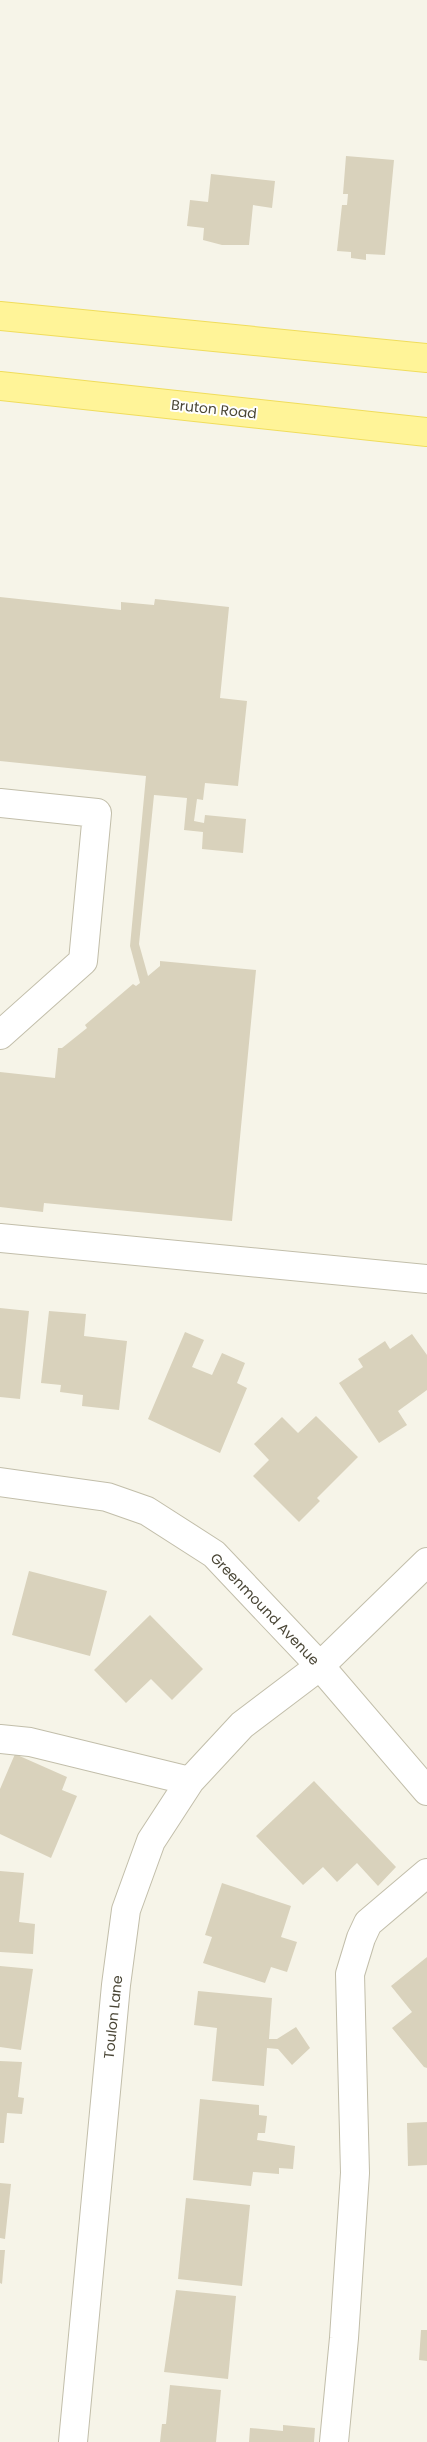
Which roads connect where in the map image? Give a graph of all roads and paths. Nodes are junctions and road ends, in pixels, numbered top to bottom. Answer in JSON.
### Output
{"nodes":[{"id":1,"x":0,"y":316,"type":"edge"},
{"id":2,"x":427,"y":358,"type":"edge"},
{"id":3,"x":0,"y":386,"type":"edge"},
{"id":4,"x":427,"y":432,"type":"edge"},
{"id":5,"x":0,"y":803,"type":"edge"},
{"id":6,"x":0,"y":1035,"type":"edge"},
{"id":7,"x":0,"y":1238,"type":"edge"},
{"id":8,"x":427,"y":1279,"type":"edge"},
{"id":9,"x":0,"y":1482,"type":"edge"},
{"id":10,"x":427,"y":1562,"type":"edge"},
{"id":11,"x":320,"y":1666,"type":"junction"},
{"id":12,"x":0,"y":1739,"type":"edge"},
{"id":13,"x":190,"y":1781,"type":"junction"},
{"id":14,"x":427,"y":1791,"type":"edge"},
{"id":15,"x":427,"y":1873,"type":"edge"},
{"id":16,"x":73,"y":2442,"type":"edge"},
{"id":17,"x":334,"y":2442,"type":"edge"}],
"edges":[{"from":1,"to":2,"type":"main road"},
{"from":3,"to":4,"type":"main road","name":"Bruton Road"},
{"from":5,"to":6,"type":"street"},
{"from":7,"to":8,"type":"street"},
{"from":9,"to":11,"type":"street","name":"Greenmound Avenue"},
{"from":10,"to":11,"type":"street","name":"Toulon Lane"},
{"from":11,"to":13,"type":"street","name":"Toulon Lane"},
{"from":11,"to":14,"type":"street","name":"Greenmound Avenue"},
{"from":12,"to":13,"type":"street"},
{"from":13,"to":16,"type":"street","name":"Toulon Lane"},
{"from":15,"to":17,"type":"street"}]}
